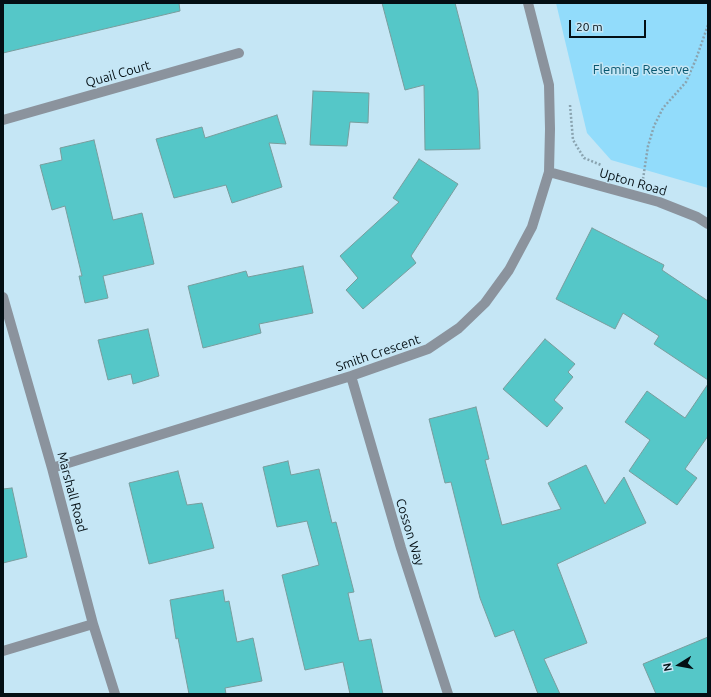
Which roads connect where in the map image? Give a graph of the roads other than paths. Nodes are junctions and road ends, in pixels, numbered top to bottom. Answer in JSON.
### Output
{"nodes":[{"id":1,"x":528,"y":3,"type":"edge"},
{"id":2,"x":239,"y":53,"type":"dead end"},
{"id":3,"x":3,"y":120,"type":"edge"},
{"id":4,"x":549,"y":172,"type":"junction"},
{"id":5,"x":708,"y":224,"type":"edge"},
{"id":6,"x":3,"y":297,"type":"edge"},
{"id":7,"x":352,"y":376,"type":"junction"},
{"id":8,"x":52,"y":468,"type":"junction"},
{"id":9,"x":93,"y":624,"type":"junction"},
{"id":10,"x":3,"y":651,"type":"edge"},
{"id":11,"x":115,"y":694,"type":"edge"},
{"id":12,"x":448,"y":694,"type":"edge"}],
"edges":[{"from":1,"to":4,"type":"street","name":"Smith Crescent"},
{"from":2,"to":3,"type":"street","name":"Quail Court"},
{"from":4,"to":5,"type":"street","name":"Upton Road"},
{"from":4,"to":7,"type":"street","name":"Smith Crescent"},
{"from":6,"to":8,"type":"street","name":"Marshall Road"},
{"from":7,"to":8,"type":"street","name":"Smith Crescent"},
{"from":7,"to":12,"type":"street","name":"Cosson Way"},
{"from":8,"to":9,"type":"street","name":"Marshall Road"},
{"from":9,"to":10,"type":"street"},
{"from":9,"to":11,"type":"street","name":"Marshall Road"}]}
